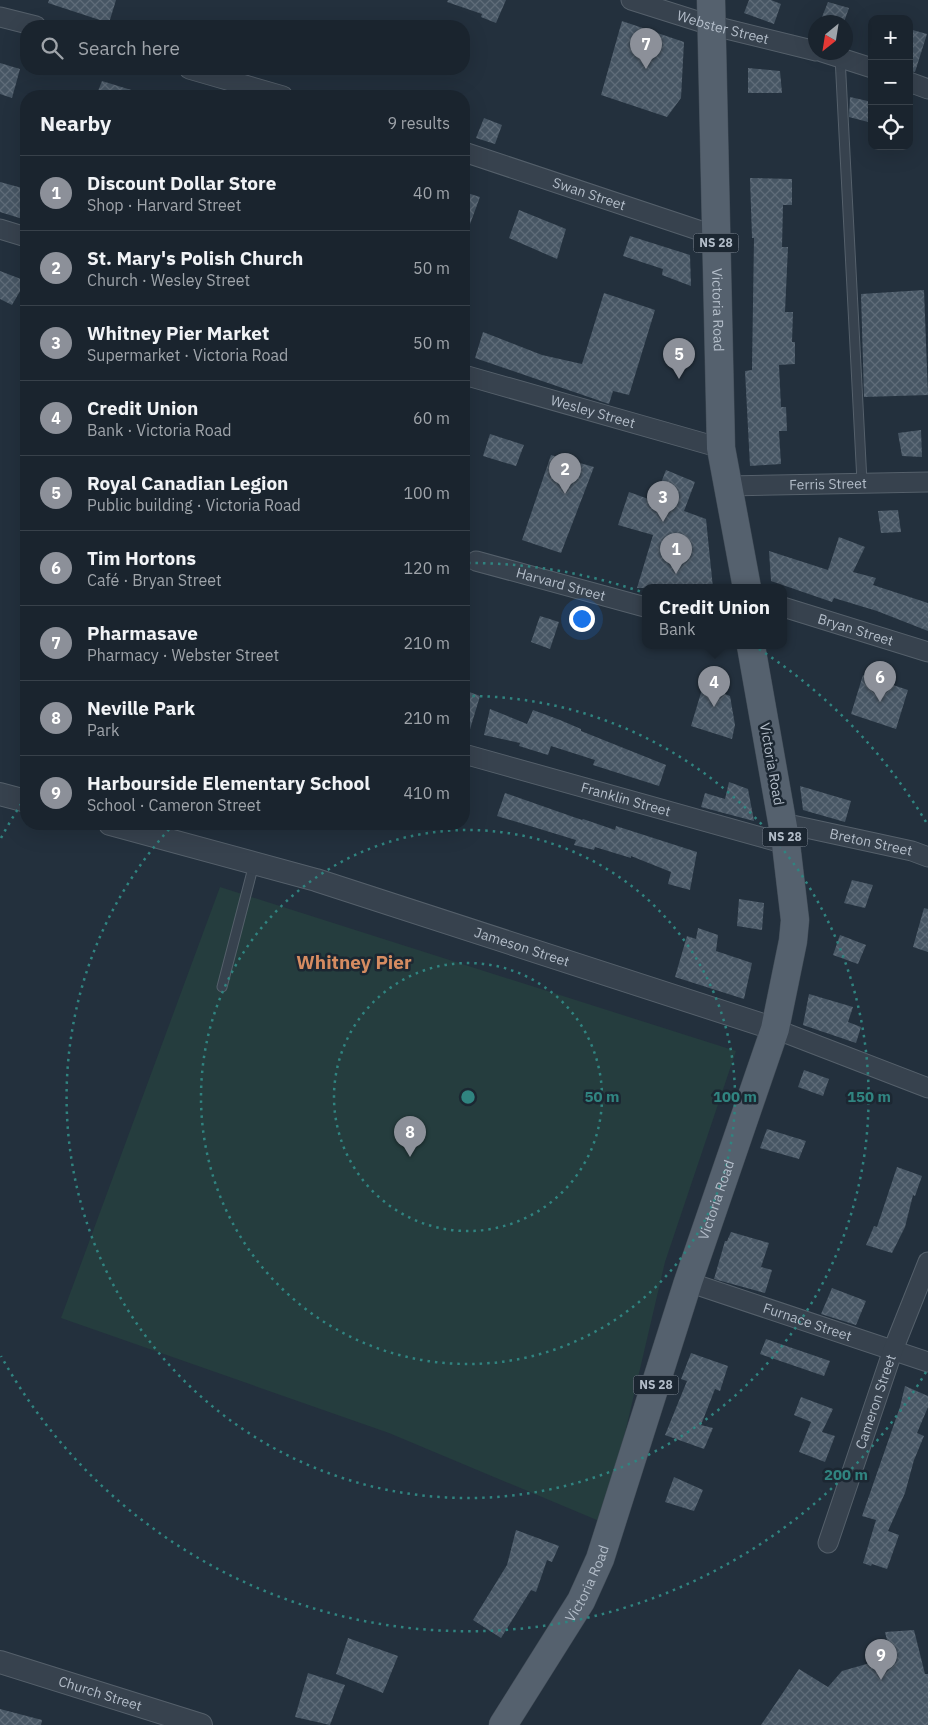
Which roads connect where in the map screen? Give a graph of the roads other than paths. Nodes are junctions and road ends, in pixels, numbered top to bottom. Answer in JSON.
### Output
{"nodes":[{"id":1,"x":631,"y":0,"type":"edge"},
{"id":2,"x":710,"y":12,"type":"edge"},
{"id":3,"x":0,"y":17,"type":"edge"},
{"id":4,"x":20,"y":22,"type":"edge"},
{"id":5,"x":808,"y":48,"type":"edge"},
{"id":6,"x":840,"y":60,"type":"edge"},
{"id":7,"x":849,"y":60,"type":"edge"},
{"id":8,"x":868,"y":67,"type":"edge"},
{"id":9,"x":210,"y":75,"type":"edge"},
{"id":10,"x":913,"y":83,"type":"edge"},
{"id":11,"x":928,"y":89,"type":"edge"},
{"id":12,"x":262,"y":90,"type":"edge"},
{"id":13,"x":470,"y":154,"type":"edge"},
{"id":14,"x":0,"y":229,"type":"edge"},
{"id":15,"x":20,"y":235,"type":"edge"},
{"id":16,"x":716,"y":236,"type":"junction"},
{"id":17,"x":470,"y":377,"type":"edge"},
{"id":18,"x":720,"y":448,"type":"junction"},
{"id":19,"x":862,"y":482,"type":"junction"},
{"id":20,"x":928,"y":482,"type":"edge"},
{"id":21,"x":728,"y":486,"type":"junction"},
{"id":22,"x":476,"y":561,"type":"dead end"},
{"id":23,"x":746,"y":584,"type":"edge"},
{"id":24,"x":642,"y":606,"type":"edge"},
{"id":25,"x":787,"y":608,"type":"edge"},
{"id":26,"x":752,"y":649,"type":"edge"},
{"id":27,"x":928,"y":652,"type":"edge"},
{"id":28,"x":470,"y":756,"type":"edge"},
{"id":29,"x":0,"y":794,"type":"edge"},
{"id":30,"x":20,"y":799,"type":"edge"},
{"id":31,"x":132,"y":830,"type":"edge"},
{"id":32,"x":784,"y":834,"type":"junction"},
{"id":33,"x":928,"y":858,"type":"edge"},
{"id":34,"x":254,"y":863,"type":"junction"},
{"id":35,"x":222,"y":987,"type":"dead end"},
{"id":36,"x":775,"y":1029,"type":"junction"},
{"id":37,"x":928,"y":1088,"type":"edge"},
{"id":38,"x":928,"y":1262,"type":"edge"},
{"id":39,"x":688,"y":1282,"type":"junction"},
{"id":40,"x":894,"y":1350,"type":"junction"},
{"id":41,"x":928,"y":1362,"type":"edge"},
{"id":42,"x":828,"y":1543,"type":"dead end"},
{"id":43,"x":0,"y":1662,"type":"edge"},
{"id":44,"x":201,"y":1725,"type":"edge"},
{"id":45,"x":503,"y":1725,"type":"edge"}],
"edges":[{"from":1,"to":2,"type":"street","name":"Webster Street"},
{"from":2,"to":5,"type":"street","name":"Webster Street"},
{"from":2,"to":16,"type":"main road","name":"Victoria Road","number":"NS 28"},
{"from":3,"to":4,"type":"street"},
{"from":6,"to":19,"type":"lane"},
{"from":7,"to":8,"type":"street"},
{"from":9,"to":12,"type":"street"},
{"from":10,"to":11,"type":"street"},
{"from":13,"to":16,"type":"street","name":"Swan Street"},
{"from":14,"to":15,"type":"street"},
{"from":16,"to":18,"type":"main road","name":"Victoria Road","number":"NS 28"},
{"from":17,"to":18,"type":"street","name":"Wesley Street"},
{"from":18,"to":21,"type":"main road","name":"Victoria Road","number":"NS 28"},
{"from":19,"to":20,"type":"street","name":"Ferris Street"},
{"from":19,"to":21,"type":"street","name":"Ferris Street"},
{"from":21,"to":23,"type":"main road","name":"Victoria Road","number":"NS 28"},
{"from":22,"to":24,"type":"street","name":"Harvard Street"},
{"from":25,"to":27,"type":"street","name":"Bryan Street"},
{"from":26,"to":32,"type":"main road","name":"Victoria Road","number":"NS 28"},
{"from":28,"to":32,"type":"street","name":"Franklin Street"},
{"from":29,"to":30,"type":"street"},
{"from":31,"to":34,"type":"street","name":"Jameson Street"},
{"from":32,"to":33,"type":"street","name":"Breton Street"},
{"from":32,"to":36,"type":"main road","name":"Victoria Road","number":"NS 28"},
{"from":34,"to":35,"type":"lane"},
{"from":34,"to":36,"type":"street","name":"Jameson Street"},
{"from":36,"to":37,"type":"street","name":"Jameson Street"},
{"from":36,"to":39,"type":"main road","name":"Victoria Road","number":"NS 28"},
{"from":38,"to":40,"type":"street","name":"Cameron Street"},
{"from":39,"to":40,"type":"street","name":"Furnace Street"},
{"from":39,"to":45,"type":"main road","name":"Victoria Road","number":"NS 28"},
{"from":40,"to":41,"type":"street","name":"Furnace Street"},
{"from":40,"to":42,"type":"street","name":"Cameron Street"},
{"from":43,"to":44,"type":"street","name":"Church Street"}]}
